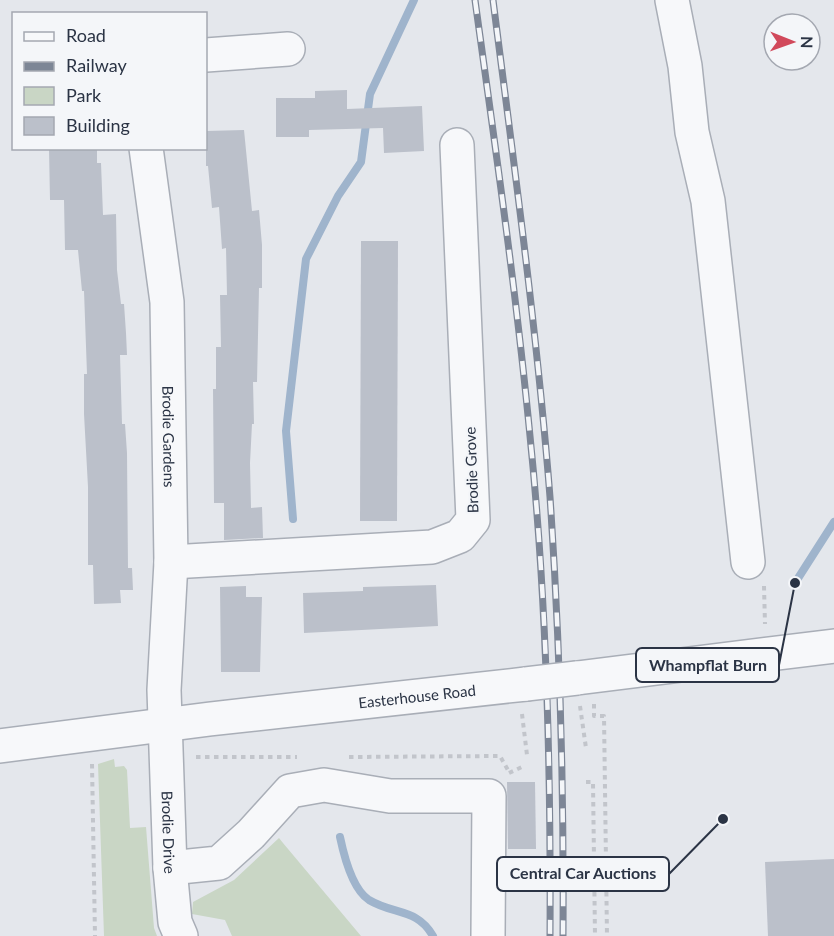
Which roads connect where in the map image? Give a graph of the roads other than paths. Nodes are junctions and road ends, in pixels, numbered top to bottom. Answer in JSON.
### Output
{"nodes":[{"id":1,"x":672,"y":0,"type":"edge"},
{"id":2,"x":288,"y":48,"type":"dead end"},
{"id":3,"x":207,"y":55,"type":"edge"},
{"id":4,"x":457,"y":144,"type":"dead end"},
{"id":5,"x":146,"y":150,"type":"edge"},
{"id":6,"x":171,"y":562,"type":"junction"},
{"id":7,"x":748,"y":562,"type":"dead end"},
{"id":8,"x":834,"y":646,"type":"edge"},
{"id":9,"x":165,"y":725,"type":"junction"},
{"id":10,"x":0,"y":746,"type":"edge"},
{"id":11,"x":170,"y":868,"type":"junction"},
{"id":12,"x":181,"y":936,"type":"edge"},
{"id":13,"x":488,"y":936,"type":"edge"}],
"edges":[{"from":1,"to":7,"type":"street"},
{"from":2,"to":3,"type":"street"},
{"from":4,"to":6,"type":"street","name":"Brodie Grove"},
{"from":5,"to":6,"type":"street","name":"Brodie Gardens"},
{"from":6,"to":9,"type":"street","name":"Brodie Gardens"},
{"from":8,"to":9,"type":"street","name":"Easterhouse Road","bridge":true},
{"from":9,"to":10,"type":"street","name":"Easterhouse Road"},
{"from":9,"to":11,"type":"street","name":"Brodie Drive"},
{"from":11,"to":12,"type":"street","name":"Brodie Drive"},
{"from":11,"to":13,"type":"street"}]}
